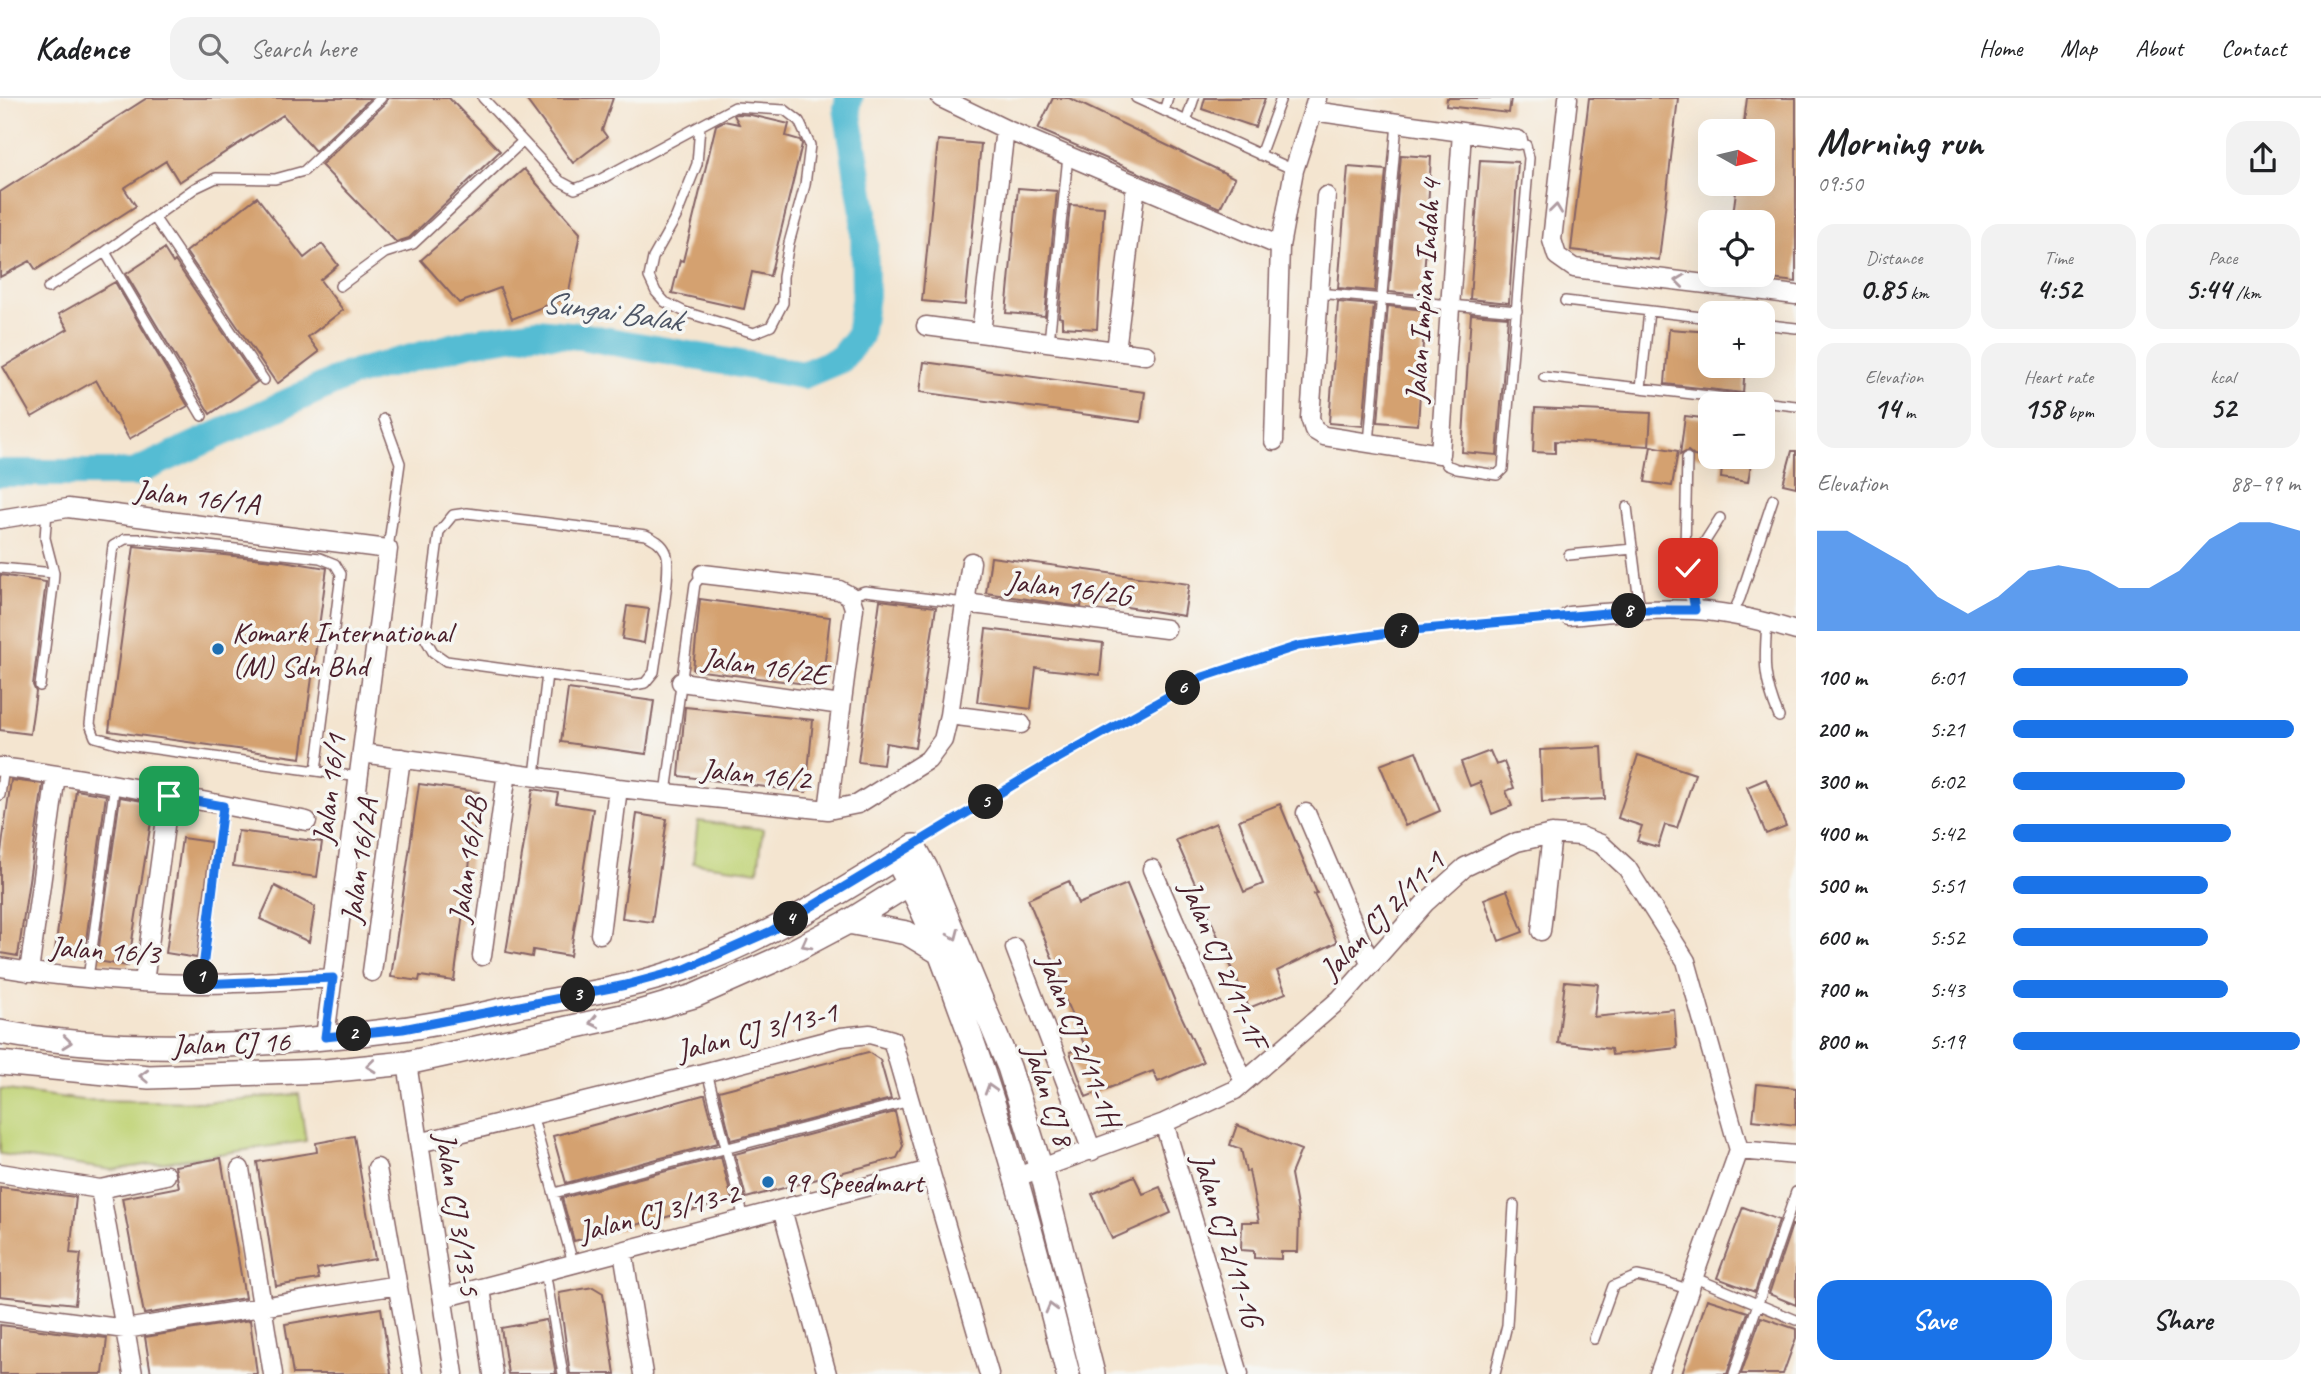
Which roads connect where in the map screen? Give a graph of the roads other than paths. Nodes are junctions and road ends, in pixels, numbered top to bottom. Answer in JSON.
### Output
{"nodes":[{"id":1,"x":381,"y":98,"type":"edge"},
{"id":2,"x":483,"y":98,"type":"edge"},
{"id":3,"x":941,"y":98,"type":"edge"},
{"id":4,"x":1136,"y":98,"type":"edge"},
{"id":5,"x":1168,"y":98,"type":"edge"},
{"id":6,"x":1194,"y":98,"type":"edge"},
{"id":7,"x":1280,"y":98,"type":"edge"},
{"id":8,"x":1569,"y":98,"type":"edge"},
{"id":9,"x":1315,"y":104,"type":"edge"},
{"id":10,"x":1164,"y":111,"type":"junction"},
{"id":11,"x":1186,"y":122,"type":"junction"},
{"id":12,"x":1397,"y":123,"type":"junction"},
{"id":13,"x":700,"y":126,"type":"junction"},
{"id":14,"x":1005,"y":129,"type":"junction"},
{"id":15,"x":1462,"y":132,"type":"junction"},
{"id":16,"x":1518,"y":140,"type":"joint"},
{"id":17,"x":523,"y":141,"type":"junction"},
{"id":18,"x":1260,"y":155,"type":"junction"},
{"id":19,"x":1068,"y":156,"type":"junction"},
{"id":20,"x":1294,"y":170,"type":"junction"},
{"id":21,"x":1136,"y":185,"type":"junction"},
{"id":22,"x":1326,"y":196,"type":"dead end"},
{"id":23,"x":154,"y":217,"type":"junction"},
{"id":24,"x":1280,"y":246,"type":"junction"},
{"id":25,"x":105,"y":252,"type":"junction"},
{"id":26,"x":340,"y":286,"type":"dead end"},
{"id":27,"x":48,"y":288,"type":"dead end"},
{"id":28,"x":1318,"y":293,"type":"junction"},
{"id":29,"x":1796,"y":295,"type":"edge"},
{"id":30,"x":1382,"y":299,"type":"junction"},
{"id":31,"x":1565,"y":301,"type":"dead end"},
{"id":32,"x":1450,"y":305,"type":"junction"},
{"id":33,"x":1649,"y":311,"type":"junction"},
{"id":34,"x":1517,"y":312,"type":"junction"},
{"id":35,"x":1698,"y":317,"type":"edge"},
{"id":36,"x":926,"y":326,"type":"dead end"},
{"id":37,"x":1775,"y":326,"type":"edge"},
{"id":38,"x":1796,"y":328,"type":"edge"},
{"id":39,"x":981,"y":333,"type":"junction"},
{"id":40,"x":1049,"y":342,"type":"junction"},
{"id":41,"x":1116,"y":351,"type":"junction"},
{"id":42,"x":1146,"y":355,"type":"dead end"},
{"id":43,"x":1544,"y":377,"type":"dead end"},
{"id":44,"x":264,"y":380,"type":"dead end"},
{"id":45,"x":1642,"y":388,"type":"junction"},
{"id":46,"x":1796,"y":406,"type":"edge"},
{"id":47,"x":202,"y":416,"type":"dead end"},
{"id":48,"x":384,"y":419,"type":"dead end"},
{"id":49,"x":1274,"y":441,"type":"dead end"},
{"id":50,"x":1369,"y":443,"type":"junction"},
{"id":51,"x":1440,"y":454,"type":"junction"},
{"id":52,"x":1687,"y":458,"type":"dead end"},
{"id":53,"x":1773,"y":499,"type":"dead end"},
{"id":54,"x":1627,"y":507,"type":"dead end"},
{"id":55,"x":47,"y":511,"type":"junction"},
{"id":56,"x":1720,"y":518,"type":"dead end"},
{"id":57,"x":0,"y":519,"type":"edge"},
{"id":58,"x":388,"y":549,"type":"junction"},
{"id":59,"x":1633,"y":549,"type":"junction"},
{"id":60,"x":1569,"y":555,"type":"dead end"},
{"id":61,"x":971,"y":562,"type":"dead end"},
{"id":62,"x":0,"y":568,"type":"edge"},
{"id":63,"x":1688,"y":568,"type":"junction"},
{"id":64,"x":54,"y":573,"type":"junction"},
{"id":65,"x":703,"y":575,"type":"joint"},
{"id":66,"x":852,"y":602,"type":"junction"},
{"id":67,"x":965,"y":603,"type":"junction"},
{"id":68,"x":1640,"y":610,"type":"junction"},
{"id":69,"x":1695,"y":610,"type":"junction"},
{"id":70,"x":1732,"y":615,"type":"junction"},
{"id":71,"x":1569,"y":616,"type":"road end"},
{"id":72,"x":1767,"y":622,"type":"junction"},
{"id":73,"x":1166,"y":629,"type":"dead end"},
{"id":74,"x":1796,"y":631,"type":"edge"},
{"id":75,"x":547,"y":674,"type":"junction"},
{"id":76,"x":681,"y":682,"type":"junction"},
{"id":77,"x":40,"y":686,"type":"dead end"},
{"id":78,"x":841,"y":705,"type":"junction"},
{"id":79,"x":949,"y":715,"type":"junction"},
{"id":80,"x":1779,"y":717,"type":"dead end"},
{"id":81,"x":1021,"y":724,"type":"dead end"},
{"id":82,"x":362,"y":753,"type":"junction"},
{"id":83,"x":401,"y":758,"type":"junction"},
{"id":84,"x":2,"y":768,"type":"edge"},
{"id":85,"x":316,"y":771,"type":"junction"},
{"id":86,"x":507,"y":772,"type":"junction"},
{"id":87,"x":56,"y":775,"type":"junction"},
{"id":88,"x":535,"y":775,"type":"junction"},
{"id":89,"x":359,"y":777,"type":"junction"},
{"id":90,"x":115,"y":783,"type":"junction"},
{"id":91,"x":618,"y":788,"type":"junction"},
{"id":92,"x":666,"y":793,"type":"junction"},
{"id":93,"x":0,"y":795,"type":"edge"},
{"id":94,"x":169,"y":796,"type":"junction"},
{"id":95,"x":223,"y":806,"type":"junction"},
{"id":96,"x":828,"y":810,"type":"junction"},
{"id":97,"x":1306,"y":813,"type":"dead end"},
{"id":98,"x":307,"y":821,"type":"dead end"},
{"id":99,"x":1552,"y":834,"type":"junction"},
{"id":100,"x":905,"y":852,"type":"joint"},
{"id":101,"x":1152,"y":869,"type":"dead end"},
{"id":102,"x":919,"y":877,"type":"junction"},
{"id":103,"x":848,"y":922,"type":"junction"},
{"id":104,"x":1541,"y":931,"type":"dead end"},
{"id":105,"x":600,"y":934,"type":"dead end"},
{"id":106,"x":1015,"y":948,"type":"dead end"},
{"id":107,"x":940,"y":953,"type":"junction"},
{"id":108,"x":482,"y":956,"type":"dead end"},
{"id":109,"x":1371,"y":965,"type":"junction"},
{"id":110,"x":0,"y":967,"type":"edge"},
{"id":111,"x":29,"y":972,"type":"junction"},
{"id":112,"x":372,"y":972,"type":"dead end"},
{"id":113,"x":88,"y":978,"type":"junction"},
{"id":114,"x":333,"y":978,"type":"junction"},
{"id":115,"x":144,"y":982,"type":"junction"},
{"id":116,"x":201,"y":984,"type":"junction"},
{"id":117,"x":0,"y":1032,"type":"edge"},
{"id":118,"x":325,"y":1037,"type":"junction"},
{"id":119,"x":0,"y":1063,"type":"edge"},
{"id":120,"x":407,"y":1063,"type":"junction"},
{"id":121,"x":707,"y":1072,"type":"junction"},
{"id":122,"x":1244,"y":1082,"type":"junction"},
{"id":123,"x":910,"y":1101,"type":"junction"},
{"id":124,"x":532,"y":1115,"type":"junction"},
{"id":125,"x":1164,"y":1123,"type":"junction"},
{"id":126,"x":419,"y":1143,"type":"junction"},
{"id":127,"x":726,"y":1147,"type":"junction"},
{"id":128,"x":1739,"y":1150,"type":"junction"},
{"id":129,"x":1093,"y":1151,"type":"junction"},
{"id":130,"x":1796,"y":1155,"type":"edge"},
{"id":131,"x":377,"y":1168,"type":"dead end"},
{"id":132,"x":240,"y":1169,"type":"dead end"},
{"id":133,"x":1041,"y":1169,"type":"junction"},
{"id":134,"x":930,"y":1170,"type":"junction"},
{"id":135,"x":0,"y":1173,"type":"edge"},
{"id":136,"x":166,"y":1175,"type":"dead end"},
{"id":137,"x":1017,"y":1177,"type":"junction"},
{"id":138,"x":100,"y":1189,"type":"junction"},
{"id":139,"x":1796,"y":1192,"type":"edge"},
{"id":140,"x":554,"y":1193,"type":"junction"},
{"id":141,"x":1514,"y":1205,"type":"dead end"},
{"id":142,"x":782,"y":1209,"type":"junction"},
{"id":143,"x":744,"y":1219,"type":"junction"},
{"id":144,"x":623,"y":1251,"type":"junction"},
{"id":145,"x":573,"y":1263,"type":"junction"},
{"id":146,"x":545,"y":1271,"type":"junction"},
{"id":147,"x":1693,"y":1284,"type":"junction"},
{"id":148,"x":398,"y":1285,"type":"junction"},
{"id":149,"x":481,"y":1288,"type":"junction"},
{"id":150,"x":443,"y":1298,"type":"junction"},
{"id":151,"x":1757,"y":1303,"type":"junction"},
{"id":152,"x":263,"y":1306,"type":"junction"},
{"id":153,"x":0,"y":1312,"type":"edge"},
{"id":154,"x":1796,"y":1320,"type":"edge"},
{"id":155,"x":125,"y":1329,"type":"junction"},
{"id":156,"x":1594,"y":1339,"type":"dead end"},
{"id":157,"x":133,"y":1374,"type":"edge"},
{"id":158,"x":273,"y":1374,"type":"edge"},
{"id":159,"x":414,"y":1374,"type":"edge"},
{"id":160,"x":454,"y":1374,"type":"edge"},
{"id":161,"x":493,"y":1374,"type":"edge"},
{"id":162,"x":563,"y":1374,"type":"edge"},
{"id":163,"x":643,"y":1374,"type":"edge"},
{"id":164,"x":827,"y":1374,"type":"edge"},
{"id":165,"x":989,"y":1374,"type":"edge"},
{"id":166,"x":1068,"y":1374,"type":"edge"},
{"id":167,"x":1093,"y":1374,"type":"edge"},
{"id":168,"x":1239,"y":1374,"type":"edge"},
{"id":169,"x":1495,"y":1374,"type":"edge"},
{"id":170,"x":1659,"y":1374,"type":"edge"},
{"id":171,"x":1734,"y":1374,"type":"edge"}],
"edges":[{"from":1,"to":23,"type":"lane"},
{"from":2,"to":17,"type":"lane"},
{"from":3,"to":14,"type":"street"},
{"from":4,"to":10,"type":"lane"},
{"from":5,"to":10,"type":"lane"},
{"from":6,"to":11,"type":"lane"},
{"from":7,"to":18,"type":"lane"},
{"from":29,"to":8,"type":"street","one_way":true},
{"from":9,"to":12,"type":"street"},
{"from":9,"to":20,"type":"street"},
{"from":10,"to":11,"type":"lane"},
{"from":11,"to":18,"type":"lane"},
{"from":12,"to":15,"type":"street"},
{"from":12,"to":30,"type":"lane"},
{"from":13,"to":13,"type":"lane"},
{"from":13,"to":17,"type":"lane"},
{"from":14,"to":19,"type":"street"},
{"from":14,"to":39,"type":"street"},
{"from":15,"to":16,"type":"street"},
{"from":15,"to":32,"type":"street","name":"Jalan Impian Indah 4"},
{"from":16,"to":34,"type":"lane"},
{"from":17,"to":26,"type":"lane"},
{"from":18,"to":20,"type":"lane"},
{"from":19,"to":21,"type":"street"},
{"from":19,"to":40,"type":"lane"},
{"from":20,"to":24,"type":"street"},
{"from":21,"to":24,"type":"street"},
{"from":21,"to":41,"type":"street"},
{"from":22,"to":28,"type":"street"},
{"from":23,"to":25,"type":"lane"},
{"from":23,"to":44,"type":"lane"},
{"from":24,"to":49,"type":"street"},
{"from":25,"to":27,"type":"lane"},
{"from":25,"to":47,"type":"lane"},
{"from":28,"to":30,"type":"lane"},
{"from":28,"to":50,"type":"street"},
{"from":30,"to":32,"type":"lane"},
{"from":30,"to":50,"type":"lane"},
{"from":31,"to":33,"type":"lane"},
{"from":32,"to":34,"type":"lane"},
{"from":32,"to":51,"type":"street","name":"Jalan Impian Indah 4"},
{"from":33,"to":35,"type":"lane"},
{"from":33,"to":45,"type":"lane"},
{"from":34,"to":51,"type":"lane"},
{"from":36,"to":39,"type":"street"},
{"from":37,"to":38,"type":"lane"},
{"from":39,"to":40,"type":"street"},
{"from":40,"to":41,"type":"street"},
{"from":41,"to":42,"type":"street"},
{"from":43,"to":45,"type":"lane"},
{"from":45,"to":46,"type":"lane"},
{"from":48,"to":58,"type":"lane"},
{"from":50,"to":51,"type":"street"},
{"from":52,"to":63,"type":"lane"},
{"from":53,"to":70,"type":"lane"},
{"from":54,"to":59,"type":"lane"},
{"from":55,"to":57,"type":"street","name":"Jalan 16/1A"},
{"from":55,"to":58,"type":"street","name":"Jalan 16/1A"},
{"from":55,"to":64,"type":"lane"},
{"from":56,"to":63,"type":"lane"},
{"from":58,"to":82,"type":"street","name":"Jalan 16/1"},
{"from":59,"to":60,"type":"lane"},
{"from":59,"to":68,"type":"lane"},
{"from":61,"to":67,"type":"street","name":"Jalan 16/2"},
{"from":62,"to":64,"type":"lane"},
{"from":63,"to":69,"type":"lane"},
{"from":64,"to":77,"type":"lane"},
{"from":65,"to":66,"type":"street"},
{"from":65,"to":76,"type":"lane"},
{"from":66,"to":67,"type":"lane"},
{"from":66,"to":78,"type":"street"},
{"from":67,"to":73,"type":"street","name":"Jalan 16/2G"},
{"from":67,"to":79,"type":"street","name":"Jalan 16/2"},
{"from":68,"to":69,"type":"street"},
{"from":68,"to":71,"type":"street"},
{"from":69,"to":70,"type":"street"},
{"from":70,"to":72,"type":"street"},
{"from":72,"to":74,"type":"street"},
{"from":72,"to":80,"type":"lane"},
{"from":75,"to":75,"type":"lane"},
{"from":75,"to":88,"type":"lane"},
{"from":76,"to":78,"type":"street","name":"Jalan 16/2E"},
{"from":76,"to":92,"type":"lane"},
{"from":78,"to":96,"type":"street"},
{"from":79,"to":81,"type":"street"},
{"from":79,"to":96,"type":"street","name":"Jalan 16/2"},
{"from":82,"to":83,"type":"street","name":"Jalan 16/2"},
{"from":82,"to":89,"type":"street","name":"Jalan 16/1"},
{"from":83,"to":86,"type":"street","name":"Jalan 16/2"},
{"from":83,"to":112,"type":"street","name":"Jalan 16/2A"},
{"from":84,"to":87,"type":"street"},
{"from":84,"to":93,"type":"lane"},
{"from":85,"to":85,"type":"lane"},
{"from":85,"to":89,"type":"lane"},
{"from":86,"to":88,"type":"street","name":"Jalan 16/2"},
{"from":86,"to":108,"type":"street","name":"Jalan 16/2B"},
{"from":87,"to":90,"type":"street"},
{"from":87,"to":111,"type":"street"},
{"from":88,"to":91,"type":"street","name":"Jalan 16/2"},
{"from":89,"to":114,"type":"street","name":"Jalan 16/1"},
{"from":90,"to":94,"type":"street"},
{"from":90,"to":113,"type":"lane"},
{"from":91,"to":92,"type":"street","name":"Jalan 16/2"},
{"from":91,"to":105,"type":"street"},
{"from":92,"to":96,"type":"street","name":"Jalan 16/2"},
{"from":94,"to":95,"type":"street"},
{"from":94,"to":115,"type":"street"},
{"from":95,"to":98,"type":"street"},
{"from":95,"to":116,"type":"lane"},
{"from":97,"to":109,"type":"street"},
{"from":99,"to":104,"type":"street"},
{"from":99,"to":109,"type":"street","name":"Jalan CJ 2/11-1"},
{"from":99,"to":128,"type":"street","name":"Jalan CJ 2/11-1"},
{"from":100,"to":102,"type":"street","name":"Jalan CJ 8"},
{"from":100,"to":118,"type":"street","name":"Jalan CJ 16"},
{"from":101,"to":122,"type":"street","name":"Jalan CJ 2/11-1F"},
{"from":102,"to":103,"type":"street","name":"Jalan CJ 16"},
{"from":102,"to":107,"type":"street","name":"Jalan CJ 8"},
{"from":102,"to":133,"type":"street","name":"Jalan CJ 8","one_way":true},
{"from":103,"to":107,"type":"street"},
{"from":103,"to":120,"type":"street","name":"Jalan CJ 16","one_way":true},
{"from":106,"to":129,"type":"street","name":"Jalan CJ 2/11-1H"},
{"from":137,"to":107,"type":"street","name":"Jalan CJ 8","one_way":true},
{"from":109,"to":122,"type":"street","name":"Jalan CJ 2/11-1"},
{"from":110,"to":111,"type":"street","name":"Jalan 16/3"},
{"from":111,"to":113,"type":"street","name":"Jalan 16/3"},
{"from":113,"to":115,"type":"street","name":"Jalan 16/3"},
{"from":114,"to":116,"type":"street","name":"Jalan 16/3"},
{"from":114,"to":118,"type":"street","name":"Jalan 16/1"},
{"from":115,"to":116,"type":"street","name":"Jalan 16/3"},
{"from":117,"to":118,"type":"street","name":"Jalan CJ 16","one_way":true},
{"from":120,"to":119,"type":"street","name":"Jalan CJ 16","one_way":true},
{"from":120,"to":126,"type":"street","name":"Jalan CJ 3/13-5"},
{"from":121,"to":123,"type":"street","name":"Jalan CJ 3/13-1"},
{"from":121,"to":124,"type":"street","name":"Jalan CJ 3/13-1"},
{"from":121,"to":127,"type":"lane"},
{"from":122,"to":125,"type":"street","name":"Jalan CJ 2/11-1"},
{"from":123,"to":127,"type":"lane"},
{"from":123,"to":134,"type":"street","name":"Jalan CJ 3/13-1"},
{"from":124,"to":126,"type":"street","name":"Jalan CJ 3/13-1"},
{"from":124,"to":140,"type":"lane"},
{"from":125,"to":129,"type":"street","name":"Jalan CJ 2/11-1"},
{"from":125,"to":168,"type":"street","name":"Jalan CJ 2/11-1G"},
{"from":126,"to":150,"type":"street","name":"Jalan CJ 3/13-5"},
{"from":127,"to":140,"type":"lane"},
{"from":127,"to":143,"type":"lane"},
{"from":128,"to":130,"type":"street"},
{"from":128,"to":147,"type":"street"},
{"from":129,"to":133,"type":"street","name":"Jalan CJ 2/11-1"},
{"from":131,"to":148,"type":"street"},
{"from":132,"to":152,"type":"street"},
{"from":133,"to":137,"type":"street","name":"Jalan CJ 2/11-1"},
{"from":133,"to":167,"type":"street","name":"Jalan CJ 8"},
{"from":134,"to":142,"type":"street","name":"Jalan CJ 3/13-2"},
{"from":134,"to":165,"type":"street","name":"Jalan CJ 3/13-1"},
{"from":135,"to":138,"type":"street"},
{"from":136,"to":138,"type":"street"},
{"from":166,"to":137,"type":"street","name":"Jalan CJ 8","one_way":true},
{"from":138,"to":155,"type":"street"},
{"from":139,"to":151,"type":"lane"},
{"from":140,"to":145,"type":"lane"},
{"from":141,"to":169,"type":"lane"},
{"from":142,"to":143,"type":"street","name":"Jalan CJ 3/13-2"},
{"from":142,"to":164,"type":"street"},
{"from":143,"to":144,"type":"street","name":"Jalan CJ 3/13-2"},
{"from":144,"to":145,"type":"street","name":"Jalan CJ 3/13-2"},
{"from":144,"to":163,"type":"street"},
{"from":145,"to":146,"type":"street","name":"Jalan CJ 3/13-2"},
{"from":146,"to":149,"type":"street","name":"Jalan CJ 3/13-2"},
{"from":146,"to":162,"type":"lane"},
{"from":147,"to":151,"type":"lane"},
{"from":147,"to":156,"type":"lane"},
{"from":147,"to":170,"type":"street"},
{"from":148,"to":152,"type":"street"},
{"from":148,"to":159,"type":"street"},
{"from":149,"to":150,"type":"street","name":"Jalan CJ 3/13-2"},
{"from":149,"to":161,"type":"street","name":"Jalan CJ 3/13-5"},
{"from":150,"to":160,"type":"street","name":"Jalan CJ 3/13-5"},
{"from":151,"to":154,"type":"lane"},
{"from":151,"to":171,"type":"lane"},
{"from":152,"to":155,"type":"street"},
{"from":152,"to":158,"type":"street"},
{"from":153,"to":155,"type":"street"},
{"from":155,"to":157,"type":"street"}]}
